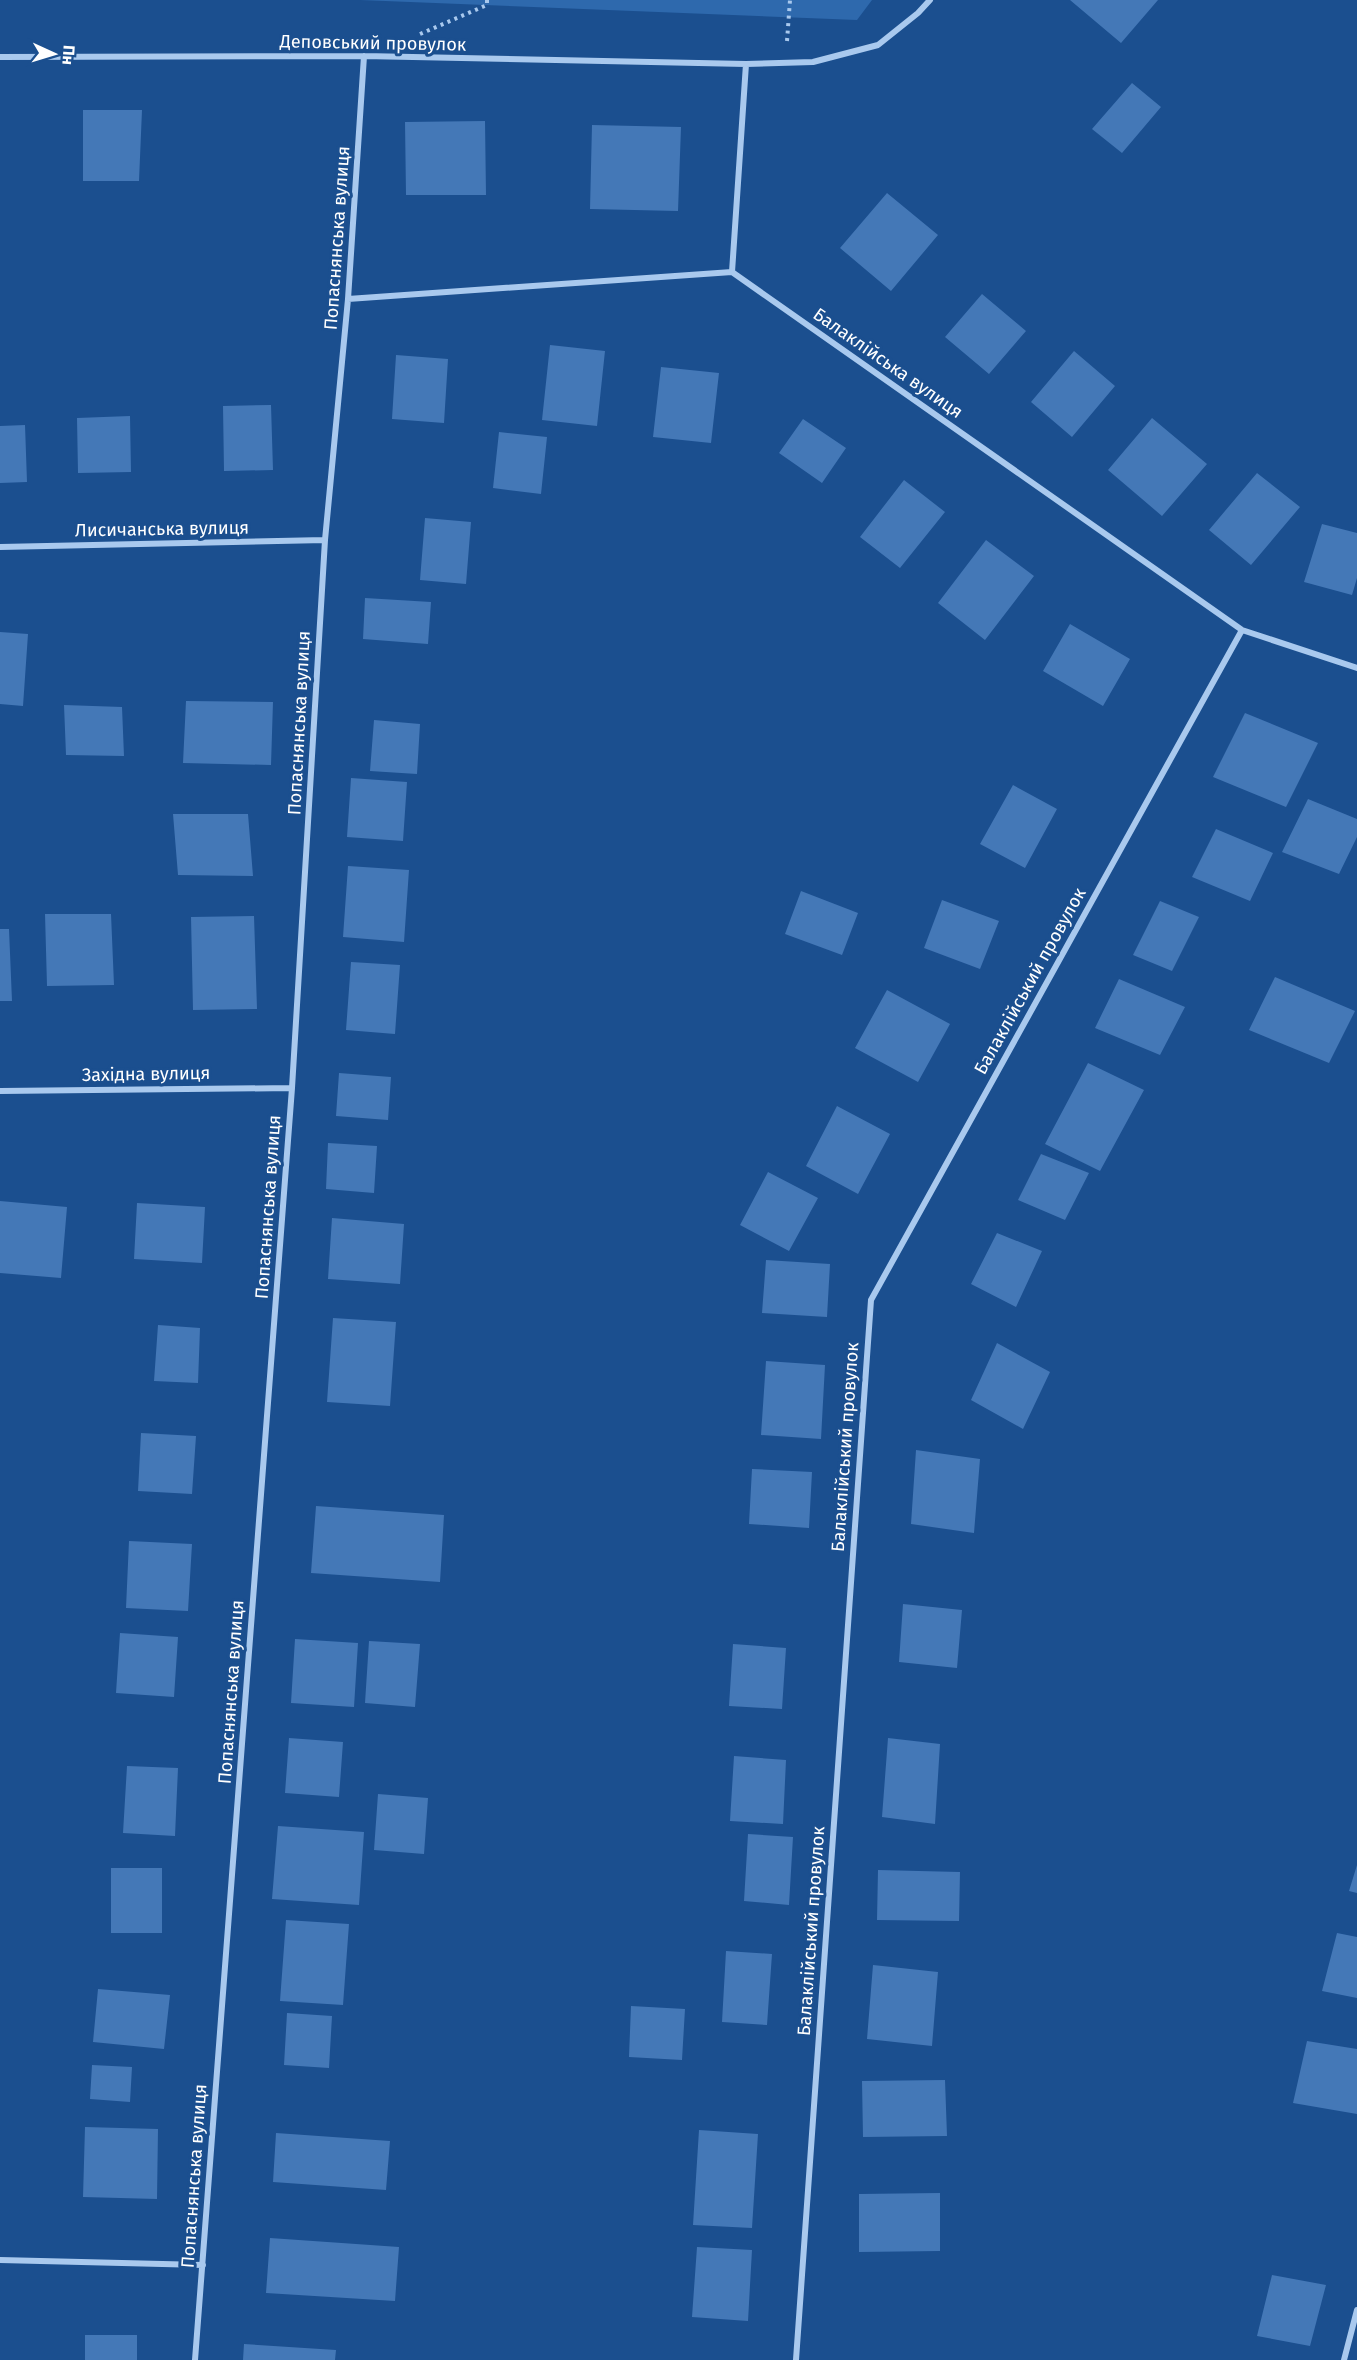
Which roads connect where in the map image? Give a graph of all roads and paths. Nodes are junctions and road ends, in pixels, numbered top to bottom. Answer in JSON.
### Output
{"nodes":[{"id":1,"x":487,"y":0,"type":"edge"},
{"id":2,"x":790,"y":0,"type":"edge"},
{"id":3,"x":930,"y":0,"type":"edge"},
{"id":4,"x":412,"y":37,"type":"dead end"},
{"id":5,"x":364,"y":56,"type":"junction"},
{"id":6,"x":0,"y":57,"type":"edge"},
{"id":7,"x":785,"y":63,"type":"junction"},
{"id":8,"x":746,"y":64,"type":"junction"},
{"id":9,"x":732,"y":272,"type":"junction"},
{"id":10,"x":348,"y":299,"type":"junction"},
{"id":11,"x":325,"y":540,"type":"junction"},
{"id":12,"x":0,"y":547,"type":"edge"},
{"id":13,"x":1242,"y":630,"type":"junction"},
{"id":14,"x":1357,"y":668,"type":"edge"},
{"id":15,"x":292,"y":1088,"type":"junction"},
{"id":16,"x":0,"y":1091,"type":"edge"},
{"id":17,"x":0,"y":2260,"type":"edge"},
{"id":18,"x":203,"y":2265,"type":"junction"},
{"id":19,"x":1357,"y":2310,"type":"edge"},
{"id":20,"x":195,"y":2360,"type":"edge"},
{"id":21,"x":796,"y":2360,"type":"edge"},
{"id":22,"x":1344,"y":2360,"type":"edge"}],
"edges":[{"from":1,"to":4,"type":"path"},
{"from":2,"to":7,"type":"path"},
{"from":3,"to":7,"type":"street","name":"Деповський провулок"},
{"from":5,"to":6,"type":"street","name":"Деповський провулок"},
{"from":5,"to":8,"type":"street","name":"Деповський провулок"},
{"from":5,"to":10,"type":"street","name":"Попаснянська вулиця"},
{"from":7,"to":8,"type":"street","name":"Деповський провулок"},
{"from":8,"to":9,"type":"street"},
{"from":9,"to":10,"type":"street"},
{"from":9,"to":13,"type":"street","name":"Балаклійська вулиця"},
{"from":10,"to":11,"type":"street","name":"Попаснянська вулиця"},
{"from":11,"to":12,"type":"street","name":"Лисичанська вулиця"},
{"from":11,"to":15,"type":"street","name":"Попаснянська вулиця"},
{"from":13,"to":14,"type":"street","name":"Балаклійська вулиця"},
{"from":13,"to":21,"type":"street","name":"Балаклійський провулок"},
{"from":15,"to":16,"type":"street","name":"Західна вулиця"},
{"from":15,"to":18,"type":"street","name":"Попаснянська вулиця"},
{"from":17,"to":18,"type":"street"},
{"from":18,"to":20,"type":"street","name":"Попаснянська вулиця"},
{"from":19,"to":22,"type":"street"}]}
